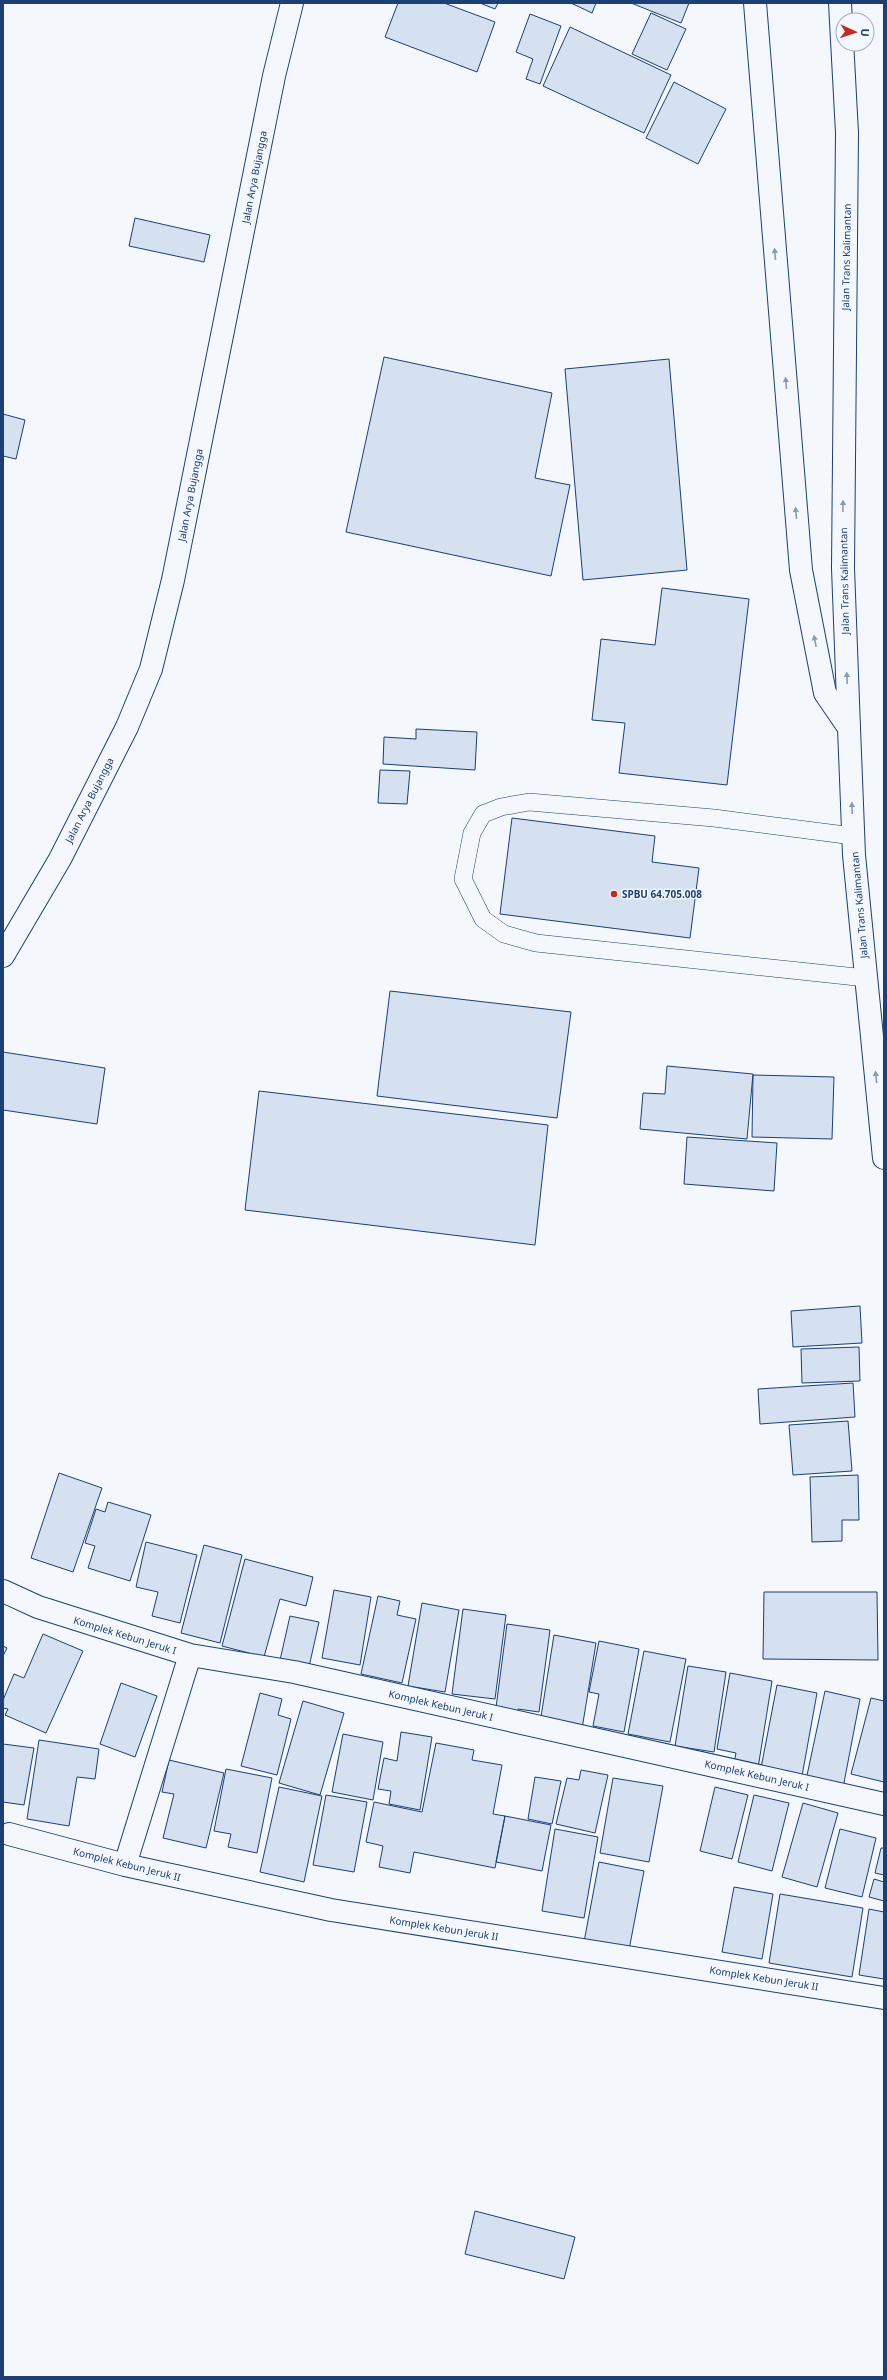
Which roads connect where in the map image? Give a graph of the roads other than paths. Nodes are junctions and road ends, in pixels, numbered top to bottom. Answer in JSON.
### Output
{"nodes":[{"id":1,"x":292,"y":3,"type":"edge"},
{"id":2,"x":755,"y":3,"type":"edge"},
{"id":3,"x":840,"y":3,"type":"edge"},
{"id":4,"x":849,"y":728,"type":"junction"},
{"id":5,"x":853,"y":836,"type":"junction"},
{"id":6,"x":3,"y":956,"type":"edge"},
{"id":7,"x":866,"y":978,"type":"junction"},
{"id":8,"x":884,"y":1158,"type":"edge"},
{"id":9,"x":3,"y":1591,"type":"edge"},
{"id":10,"x":190,"y":1655,"type":"junction"},
{"id":11,"x":884,"y":1804,"type":"edge"},
{"id":12,"x":9,"y":1834,"type":"dead end"},
{"id":13,"x":125,"y":1865,"type":"junction"},
{"id":14,"x":884,"y":1998,"type":"edge"}],
"edges":[{"from":1,"to":6,"type":"main road","name":"Jalan Arya Bujangga"},
{"from":4,"to":2,"type":"main road","one_way":true},
{"from":4,"to":3,"type":"main road","name":"Jalan Trans Kalimantan","one_way":true},
{"from":5,"to":4,"type":"main road","name":"Jalan Trans Kalimantan","one_way":true},
{"from":5,"to":7,"type":"main road","name":"Jalan Trans Kalimantan"},
{"from":5,"to":7,"type":"lane"},
{"from":8,"to":7,"type":"main road","name":"Jalan Trans Kalimantan","one_way":true},
{"from":9,"to":10,"type":"main road","name":"Komplek Kebun Jeruk I"},
{"from":10,"to":11,"type":"main road","name":"Komplek Kebun Jeruk I"},
{"from":10,"to":13,"type":"main road"},
{"from":12,"to":13,"type":"main road","name":"Komplek Kebun Jeruk II"},
{"from":13,"to":14,"type":"main road","name":"Komplek Kebun Jeruk II"}]}
